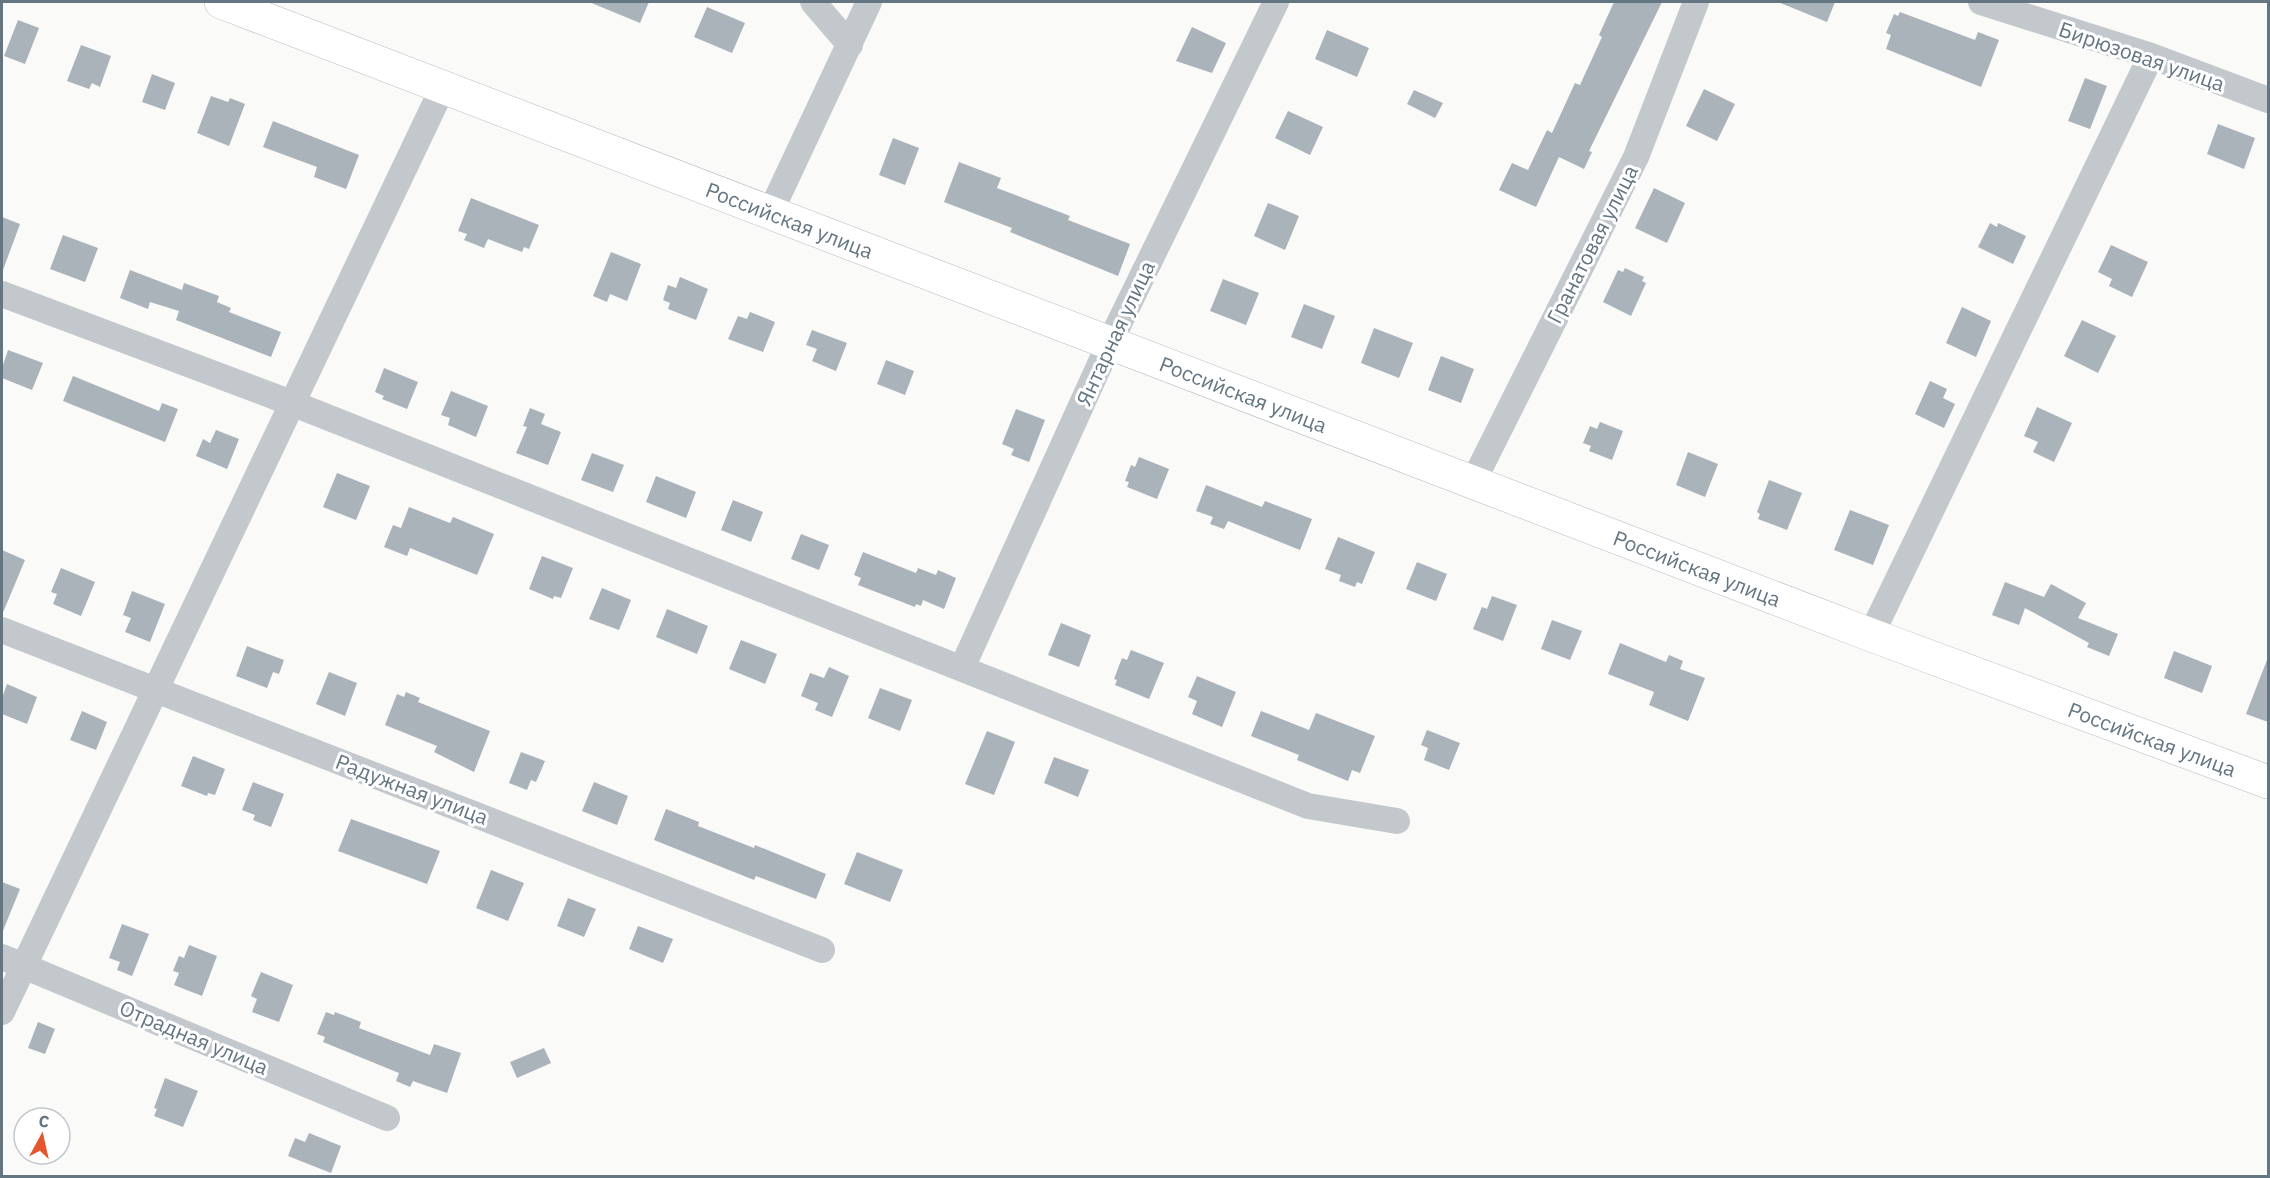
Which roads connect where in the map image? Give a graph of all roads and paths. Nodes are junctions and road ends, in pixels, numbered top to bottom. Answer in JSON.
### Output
{"nodes":[{"id":1,"x":221,"y":2,"type":"edge"},
{"id":2,"x":813,"y":2,"type":"edge"},
{"id":3,"x":870,"y":2,"type":"edge"},
{"id":4,"x":1276,"y":2,"type":"edge"},
{"id":5,"x":1696,"y":2,"type":"edge"},
{"id":6,"x":1982,"y":2,"type":"edge"},
{"id":7,"x":850,"y":45,"type":"junction"},
{"id":8,"x":2151,"y":56,"type":"junction"},
{"id":9,"x":444,"y":85,"type":"junction"},
{"id":10,"x":2268,"y":100,"type":"edge"},
{"id":11,"x":771,"y":211,"type":"junction"},
{"id":12,"x":2,"y":294,"type":"edge"},
{"id":13,"x":1110,"y":342,"type":"junction"},
{"id":14,"x":294,"y":404,"type":"junction"},
{"id":15,"x":1474,"y":480,"type":"junction"},
{"id":16,"x":2,"y":630,"type":"edge"},
{"id":17,"x":1871,"y":635,"type":"junction"},
{"id":18,"x":962,"y":668,"type":"junction"},
{"id":19,"x":156,"y":689,"type":"junction"},
{"id":20,"x":2268,"y":782,"type":"edge"},
{"id":21,"x":1397,"y":821,"type":"dead end"},
{"id":22,"x":822,"y":950,"type":"dead end"},
{"id":23,"x":13,"y":962,"type":"edge"},
{"id":24,"x":2,"y":1012,"type":"edge"},
{"id":25,"x":387,"y":1118,"type":"dead end"}],
"edges":[{"from":1,"to":9,"type":"main road","name":"Российская улица"},
{"from":2,"to":7,"type":"street"},
{"from":3,"to":7,"type":"street"},
{"from":4,"to":13,"type":"street","name":"Янтарная улица"},
{"from":5,"to":15,"type":"street","name":"Гранатовая улица"},
{"from":6,"to":8,"type":"street","name":"Бирюзовая улица"},
{"from":7,"to":11,"type":"street"},
{"from":8,"to":10,"type":"street","name":"Бирюзовая улица"},
{"from":8,"to":17,"type":"street"},
{"from":9,"to":11,"type":"main road","name":"Российская улица"},
{"from":9,"to":14,"type":"street"},
{"from":11,"to":13,"type":"main road","name":"Российская улица"},
{"from":12,"to":14,"type":"street"},
{"from":13,"to":15,"type":"main road","name":"Российская улица"},
{"from":13,"to":18,"type":"street","name":"Янтарная улица"},
{"from":14,"to":18,"type":"street"},
{"from":14,"to":19,"type":"street"},
{"from":15,"to":17,"type":"main road","name":"Российская улица"},
{"from":16,"to":19,"type":"street","name":"Радужная улица"},
{"from":17,"to":20,"type":"main road","name":"Российская улица"},
{"from":18,"to":21,"type":"street"},
{"from":19,"to":22,"type":"street","name":"Радужная улица"},
{"from":19,"to":23,"type":"street"},
{"from":23,"to":24,"type":"street"},
{"from":23,"to":25,"type":"street","name":"Отрадная улица"}]}
